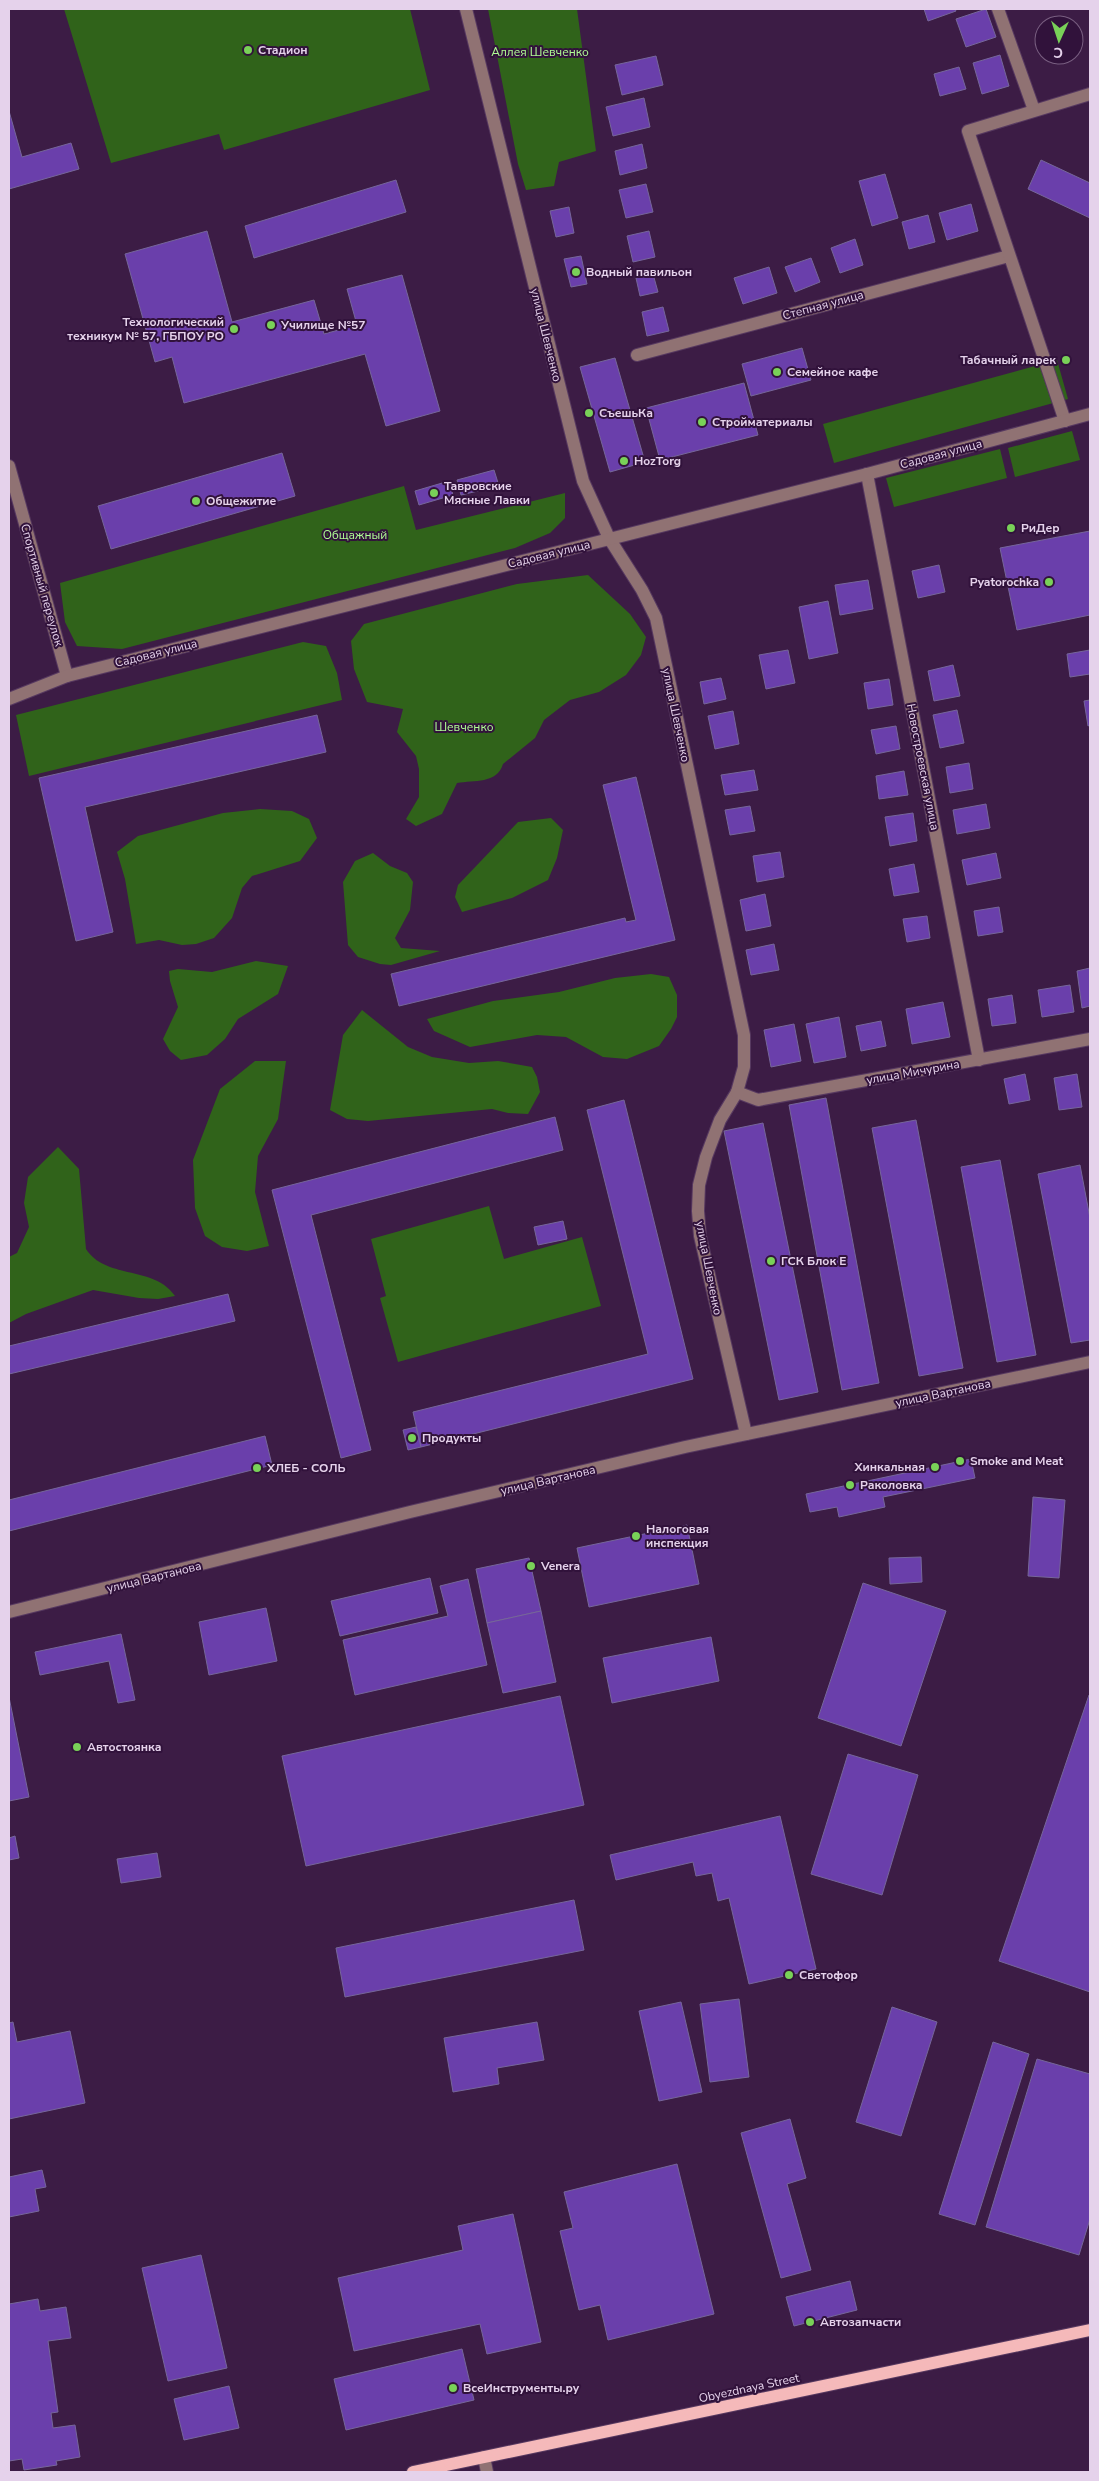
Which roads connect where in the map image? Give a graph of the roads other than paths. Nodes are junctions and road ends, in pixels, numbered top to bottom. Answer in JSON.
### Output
{"nodes":[{"id":1,"x":466,"y":9,"type":"edge"},
{"id":2,"x":998,"y":9,"type":"edge"},
{"id":3,"x":1090,"y":94,"type":"edge"},
{"id":4,"x":1034,"y":110,"type":"junction"},
{"id":5,"x":1009,"y":256,"type":"junction"},
{"id":6,"x":637,"y":354,"type":"dead end"},
{"id":7,"x":1090,"y":414,"type":"edge"},
{"id":8,"x":1065,"y":421,"type":"junction"},
{"id":9,"x":9,"y":466,"type":"edge"},
{"id":10,"x":867,"y":474,"type":"junction"},
{"id":11,"x":609,"y":538,"type":"junction"},
{"id":12,"x":67,"y":676,"type":"junction"},
{"id":13,"x":9,"y":699,"type":"edge"},
{"id":14,"x":1090,"y":1039,"type":"edge"},
{"id":15,"x":979,"y":1060,"type":"junction"},
{"id":16,"x":737,"y":1092,"type":"junction"},
{"id":17,"x":1090,"y":1362,"type":"edge"},
{"id":18,"x":746,"y":1434,"type":"junction"},
{"id":19,"x":9,"y":1612,"type":"edge"},
{"id":20,"x":1090,"y":2330,"type":"edge"},
{"id":21,"x":484,"y":2458,"type":"junction"},
{"id":22,"x":413,"y":2472,"type":"edge"},
{"id":23,"x":487,"y":2472,"type":"edge"}],
"edges":[{"from":1,"to":11,"type":"street","name":"улица Шевченко"},
{"from":2,"to":4,"type":"street"},
{"from":3,"to":4,"type":"street"},
{"from":4,"to":5,"type":"street"},
{"from":5,"to":6,"type":"street","name":"Степная улица"},
{"from":5,"to":8,"type":"street"},
{"from":7,"to":8,"type":"street","name":"Садовая улица"},
{"from":8,"to":10,"type":"street","name":"Садовая улица"},
{"from":9,"to":12,"type":"street","name":"Спортивный переулок"},
{"from":10,"to":11,"type":"street","name":"Садовая улица"},
{"from":10,"to":15,"type":"street","name":"Новостроевская улица"},
{"from":11,"to":12,"type":"street","name":"Садовая улица"},
{"from":11,"to":16,"type":"street","name":"улица Шевченко"},
{"from":12,"to":13,"type":"street","name":"Садовая улица"},
{"from":14,"to":15,"type":"street","name":"улица Мичурина"},
{"from":15,"to":16,"type":"street","name":"улица Мичурина"},
{"from":16,"to":18,"type":"street","name":"улица Шевченко"},
{"from":17,"to":18,"type":"street","name":"улица Вартанова"},
{"from":18,"to":19,"type":"street","name":"улица Вартанова"},
{"from":20,"to":21,"type":"main road","name":"Obyezdnaya Street"},
{"from":21,"to":22,"type":"main road","name":"Obyezdnaya Street"},
{"from":21,"to":23,"type":"street"}]}
